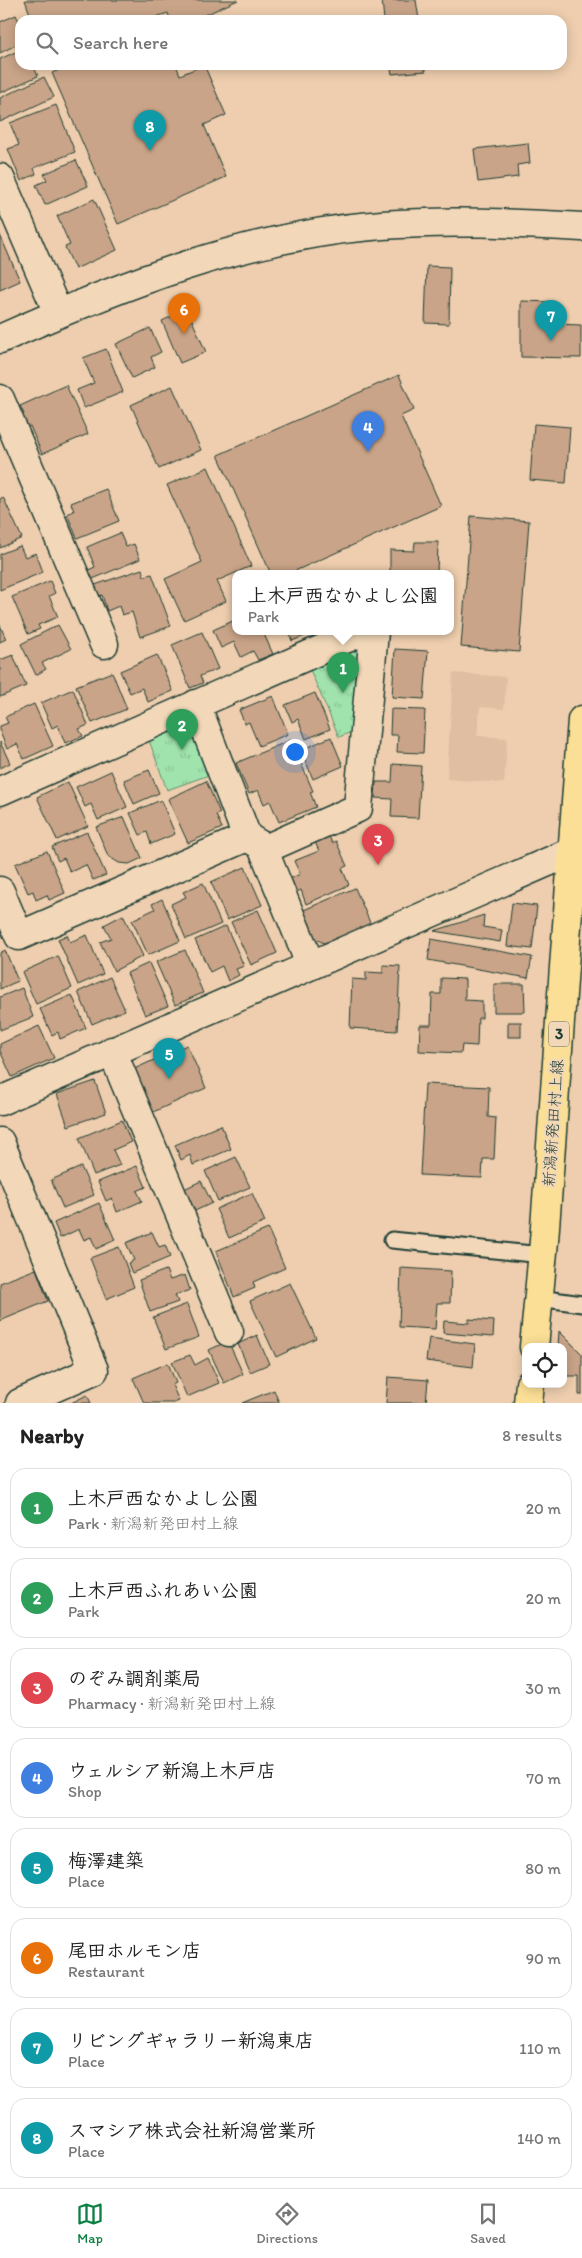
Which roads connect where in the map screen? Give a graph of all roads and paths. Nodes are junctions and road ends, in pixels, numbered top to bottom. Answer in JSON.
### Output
{"nodes":[{"id":1,"x":0,"y":178,"type":"edge"},
{"id":2,"x":582,"y":227,"type":"edge"},
{"id":3,"x":58,"y":313,"type":"junction"},
{"id":4,"x":0,"y":339,"type":"edge"},
{"id":5,"x":0,"y":399,"type":"edge"},
{"id":6,"x":354,"y":635,"type":"edge"},
{"id":7,"x":374,"y":635,"type":"edge"},
{"id":8,"x":104,"y":644,"type":"dead end"},
{"id":9,"x":196,"y":704,"type":"junction"},
{"id":10,"x":582,"y":720,"type":"edge"},
{"id":11,"x":0,"y":792,"type":"edge"},
{"id":12,"x":255,"y":844,"type":"junction"},
{"id":13,"x":573,"y":851,"type":"junction"},
{"id":14,"x":0,"y":891,"type":"edge"},
{"id":15,"x":574,"y":952,"type":"edge"},
{"id":16,"x":310,"y":964,"type":"junction"},
{"id":17,"x":112,"y":1051,"type":"junction"},
{"id":18,"x":0,"y":1101,"type":"edge"},
{"id":19,"x":0,"y":1142,"type":"edge"},
{"id":20,"x":392,"y":1240,"type":"dead end"},
{"id":21,"x":543,"y":1255,"type":"junction"},
{"id":22,"x":539,"y":1298,"type":"junction"},
{"id":23,"x":582,"y":1304,"type":"edge"},
{"id":24,"x":229,"y":1332,"type":"dead end"},
{"id":25,"x":534,"y":1343,"type":"edge"},
{"id":26,"x":530,"y":1388,"type":"edge"},
{"id":27,"x":20,"y":1403,"type":"edge"},
{"id":28,"x":528,"y":1403,"type":"edge"}],
"edges":[{"from":1,"to":3,"type":"street"},
{"from":2,"to":3,"type":"street"},
{"from":3,"to":4,"type":"street"},
{"from":5,"to":8,"type":"street"},
{"from":6,"to":9,"type":"street"},
{"from":7,"to":12,"type":"street"},
{"from":9,"to":11,"type":"street"},
{"from":9,"to":12,"type":"street"},
{"from":10,"to":13,"type":"main road","name":"新潟新発田村上線","number":"3"},
{"from":12,"to":14,"type":"street"},
{"from":12,"to":16,"type":"street"},
{"from":13,"to":15,"type":"main road","name":"新潟新発田村上線","number":"3"},
{"from":13,"to":16,"type":"street"},
{"from":15,"to":21,"type":"main road","name":"新潟新発田村上線","number":"3"},
{"from":16,"to":17,"type":"street"},
{"from":17,"to":18,"type":"street"},
{"from":17,"to":24,"type":"street"},
{"from":19,"to":27,"type":"street"},
{"from":20,"to":21,"type":"lane"},
{"from":21,"to":22,"type":"main road","name":"新潟新発田村上線","number":"3"},
{"from":22,"to":23,"type":"lane"},
{"from":22,"to":25,"type":"main road","name":"新潟新発田村上線","number":"3"},
{"from":26,"to":28,"type":"main road"}]}
